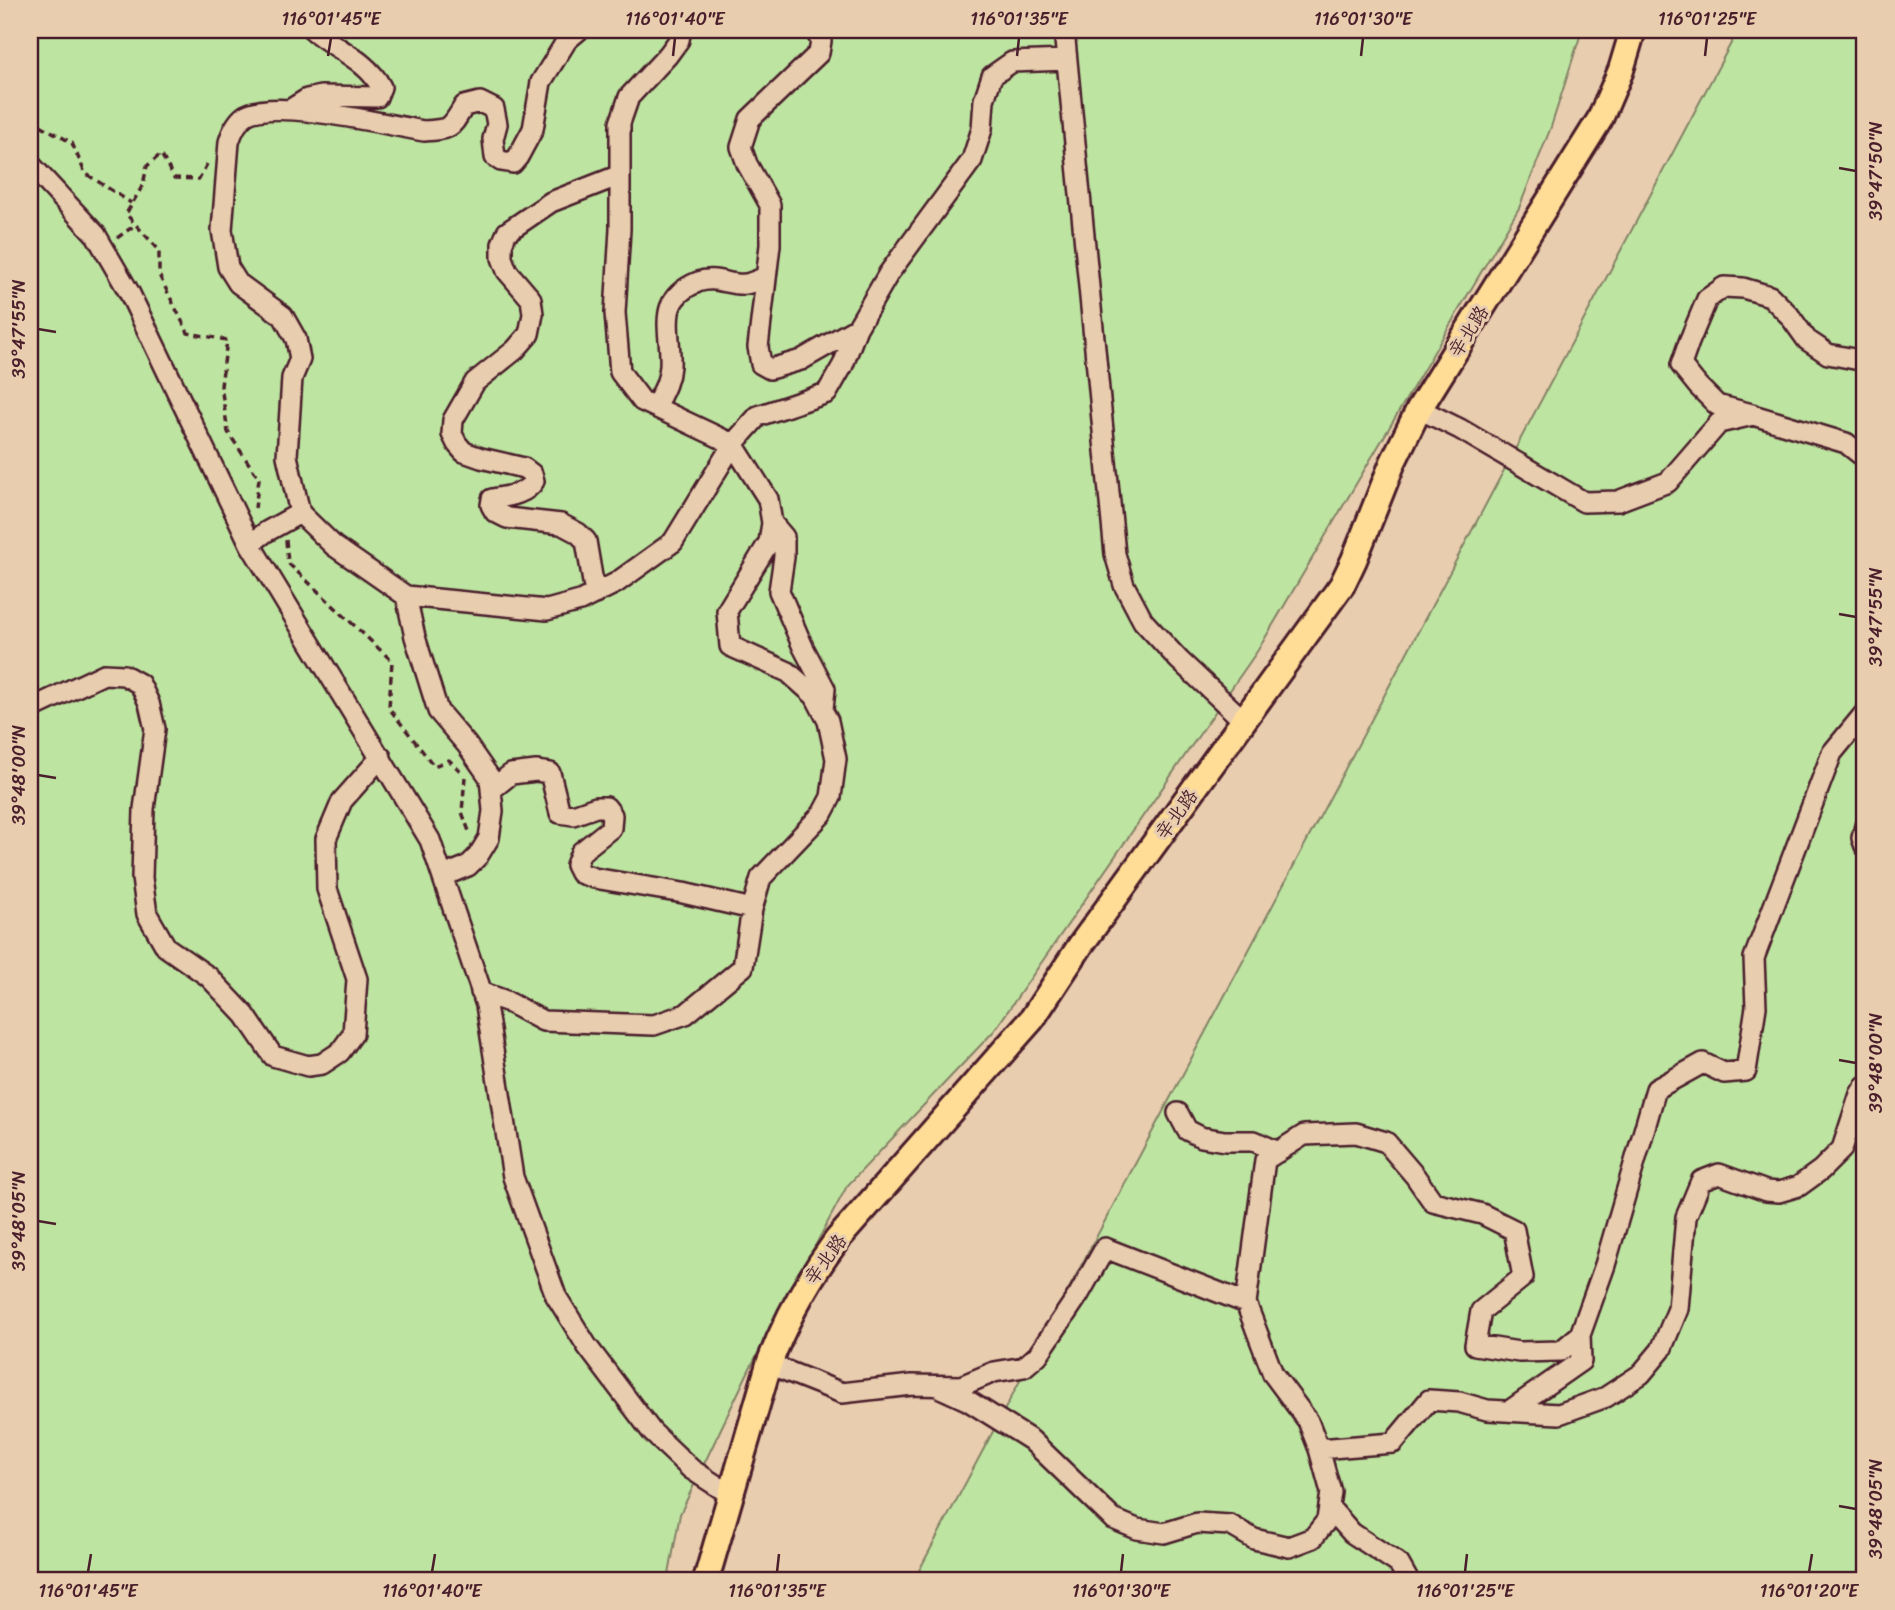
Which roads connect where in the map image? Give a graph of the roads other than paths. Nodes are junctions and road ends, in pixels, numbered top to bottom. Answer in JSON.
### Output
{"nodes":[{"id":1,"x":313,"y":30,"type":"edge"},
{"id":2,"x":579,"y":30,"type":"edge"},
{"id":3,"x":681,"y":30,"type":"edge"},
{"id":4,"x":816,"y":30,"type":"edge"},
{"id":5,"x":1064,"y":30,"type":"edge"},
{"id":6,"x":1633,"y":30,"type":"edge"},
{"id":7,"x":1067,"y":60,"type":"junction"},
{"id":8,"x":291,"y":109,"type":"junction"},
{"id":9,"x":30,"y":164,"type":"edge"},
{"id":10,"x":620,"y":175,"type":"junction"},
{"id":11,"x":766,"y":277,"type":"junction"},
{"id":12,"x":857,"y":328,"type":"junction"},
{"id":13,"x":1865,"y":361,"type":"edge"},
{"id":14,"x":654,"y":407,"type":"junction"},
{"id":15,"x":1419,"y":409,"type":"junction"},
{"id":16,"x":1753,"y":415,"type":"junction"},
{"id":17,"x":733,"y":444,"type":"junction"},
{"id":18,"x":1865,"y":458,"type":"edge"},
{"id":19,"x":292,"y":517,"type":"junction"},
{"id":20,"x":772,"y":523,"type":"junction"},
{"id":21,"x":258,"y":538,"type":"junction"},
{"id":22,"x":595,"y":594,"type":"junction"},
{"id":23,"x":405,"y":596,"type":"junction"},
{"id":24,"x":30,"y":709,"type":"edge"},
{"id":25,"x":823,"y":710,"type":"junction"},
{"id":26,"x":1865,"y":713,"type":"edge"},
{"id":27,"x":1244,"y":721,"type":"junction"},
{"id":28,"x":381,"y":757,"type":"junction"},
{"id":29,"x":491,"y":790,"type":"junction"},
{"id":30,"x":1865,"y":826,"type":"edge"},
{"id":31,"x":1865,"y":846,"type":"edge"},
{"id":32,"x":443,"y":876,"type":"junction"},
{"id":33,"x":752,"y":909,"type":"junction"},
{"id":34,"x":481,"y":992,"type":"junction"},
{"id":35,"x":1865,"y":1086,"type":"edge"},
{"id":36,"x":1178,"y":1113,"type":"dead end"},
{"id":37,"x":1278,"y":1152,"type":"junction"},
{"id":38,"x":1246,"y":1303,"type":"junction"},
{"id":39,"x":1580,"y":1335,"type":"junction"},
{"id":40,"x":769,"y":1364,"type":"junction"},
{"id":41,"x":934,"y":1385,"type":"junction"},
{"id":42,"x":1509,"y":1411,"type":"junction"},
{"id":43,"x":1319,"y":1449,"type":"junction"},
{"id":44,"x":731,"y":1495,"type":"junction"},
{"id":45,"x":1329,"y":1507,"type":"junction"},
{"id":46,"x":706,"y":1580,"type":"edge"},
{"id":47,"x":1408,"y":1580,"type":"edge"}],
"edges":[{"from":1,"to":8,"type":"street"},
{"from":2,"to":8,"type":"street"},
{"from":3,"to":10,"type":"street"},
{"from":4,"to":11,"type":"street"},
{"from":5,"to":7,"type":"street"},
{"from":6,"to":15,"type":"main road","name":"辛北路"},
{"from":7,"to":12,"type":"street"},
{"from":7,"to":27,"type":"street"},
{"from":8,"to":19,"type":"street"},
{"from":9,"to":21,"type":"street"},
{"from":10,"to":14,"type":"street"},
{"from":10,"to":22,"type":"street"},
{"from":11,"to":12,"type":"street"},
{"from":11,"to":14,"type":"street"},
{"from":12,"to":17,"type":"street"},
{"from":13,"to":16,"type":"street"},
{"from":14,"to":17,"type":"street"},
{"from":15,"to":16,"type":"street"},
{"from":15,"to":27,"type":"main road","name":"辛北路"},
{"from":16,"to":18,"type":"street"},
{"from":17,"to":20,"type":"street"},
{"from":17,"to":22,"type":"street"},
{"from":19,"to":21,"type":"street"},
{"from":19,"to":23,"type":"street"},
{"from":20,"to":25,"type":"street"},
{"from":20,"to":25,"type":"street"},
{"from":21,"to":28,"type":"street"},
{"from":22,"to":23,"type":"street"},
{"from":23,"to":29,"type":"street"},
{"from":24,"to":28,"type":"street"},
{"from":25,"to":33,"type":"street"},
{"from":26,"to":39,"type":"street"},
{"from":27,"to":40,"type":"main road","name":"辛北路"},
{"from":28,"to":32,"type":"street"},
{"from":29,"to":32,"type":"street"},
{"from":29,"to":33,"type":"street"},
{"from":30,"to":31,"type":"street"},
{"from":32,"to":34,"type":"street"},
{"from":33,"to":34,"type":"street"},
{"from":34,"to":44,"type":"street"},
{"from":35,"to":42,"type":"street"},
{"from":36,"to":37,"type":"street"},
{"from":37,"to":38,"type":"street"},
{"from":37,"to":39,"type":"street"},
{"from":38,"to":41,"type":"street"},
{"from":38,"to":43,"type":"street"},
{"from":39,"to":42,"type":"street"},
{"from":40,"to":41,"type":"street"},
{"from":40,"to":44,"type":"main road","name":"辛北路"},
{"from":41,"to":45,"type":"street"},
{"from":42,"to":43,"type":"street"},
{"from":43,"to":45,"type":"street"},
{"from":44,"to":46,"type":"main road","name":"辛北路"},
{"from":45,"to":47,"type":"street"}]}
